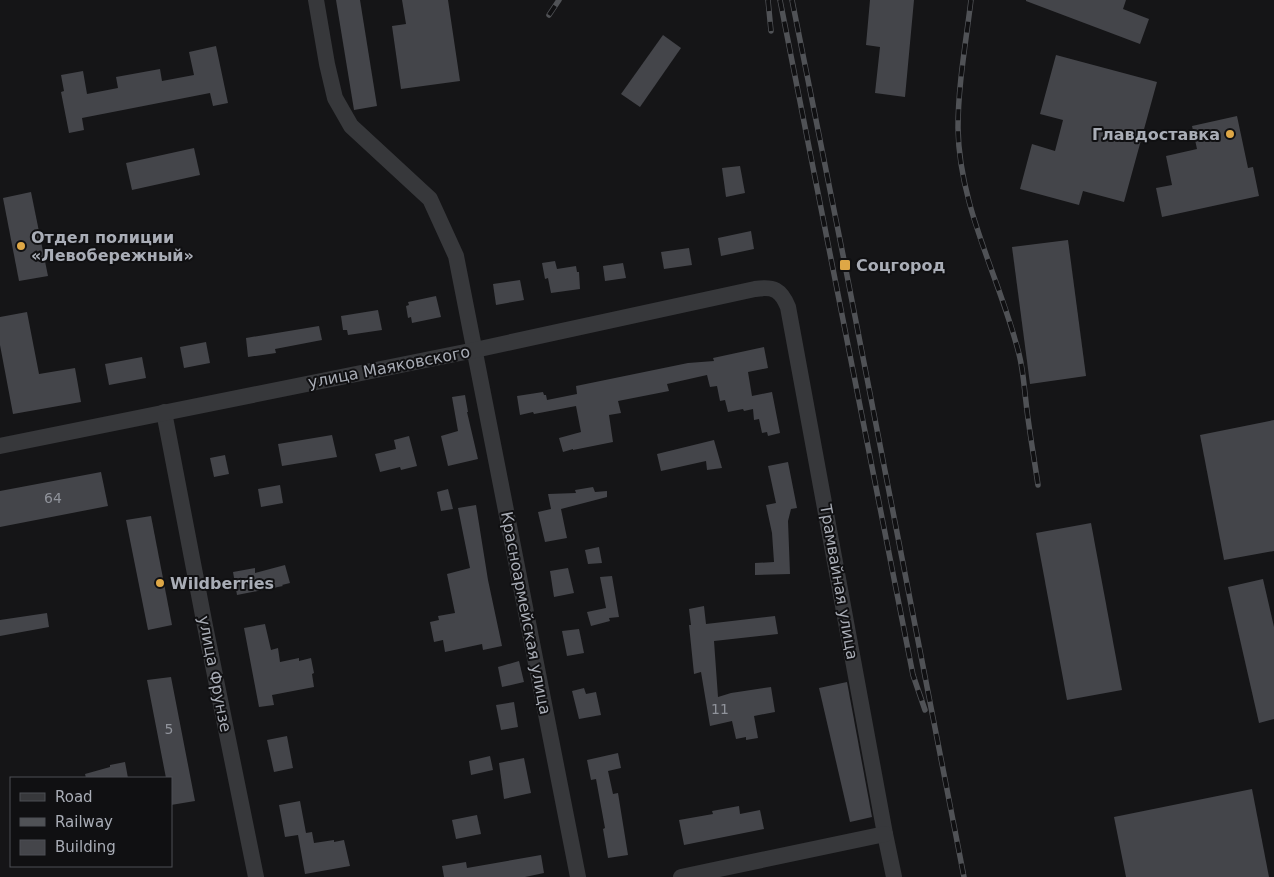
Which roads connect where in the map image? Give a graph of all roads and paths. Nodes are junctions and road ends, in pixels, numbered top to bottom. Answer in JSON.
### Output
{"nodes":[{"id":1,"x":316,"y":0,"type":"edge"},
{"id":2,"x":777,"y":290,"type":"joint"},
{"id":3,"x":474,"y":350,"type":"junction"},
{"id":4,"x":164,"y":412,"type":"junction"},
{"id":5,"x":0,"y":446,"type":"edge"},
{"id":6,"x":885,"y":834,"type":"junction"},
{"id":7,"x":256,"y":877,"type":"edge"},
{"id":8,"x":578,"y":877,"type":"edge"},
{"id":9,"x":681,"y":877,"type":"edge"},
{"id":10,"x":894,"y":877,"type":"edge"}],
"edges":[{"from":1,"to":3,"type":"street","name":"Красноармейская улица"},
{"from":2,"to":3,"type":"street","name":"улица Маяковского"},
{"from":2,"to":6,"type":"street","name":"Трамвайная улица"},
{"from":3,"to":4,"type":"street","name":"улица Маяковского"},
{"from":3,"to":8,"type":"street","name":"Красноармейская улица"},
{"from":4,"to":5,"type":"street","name":"улица Маяковского"},
{"from":4,"to":7,"type":"street","name":"улица Фрунзе"},
{"from":6,"to":9,"type":"street"},
{"from":6,"to":10,"type":"street","name":"Трамвайная улица"}]}
